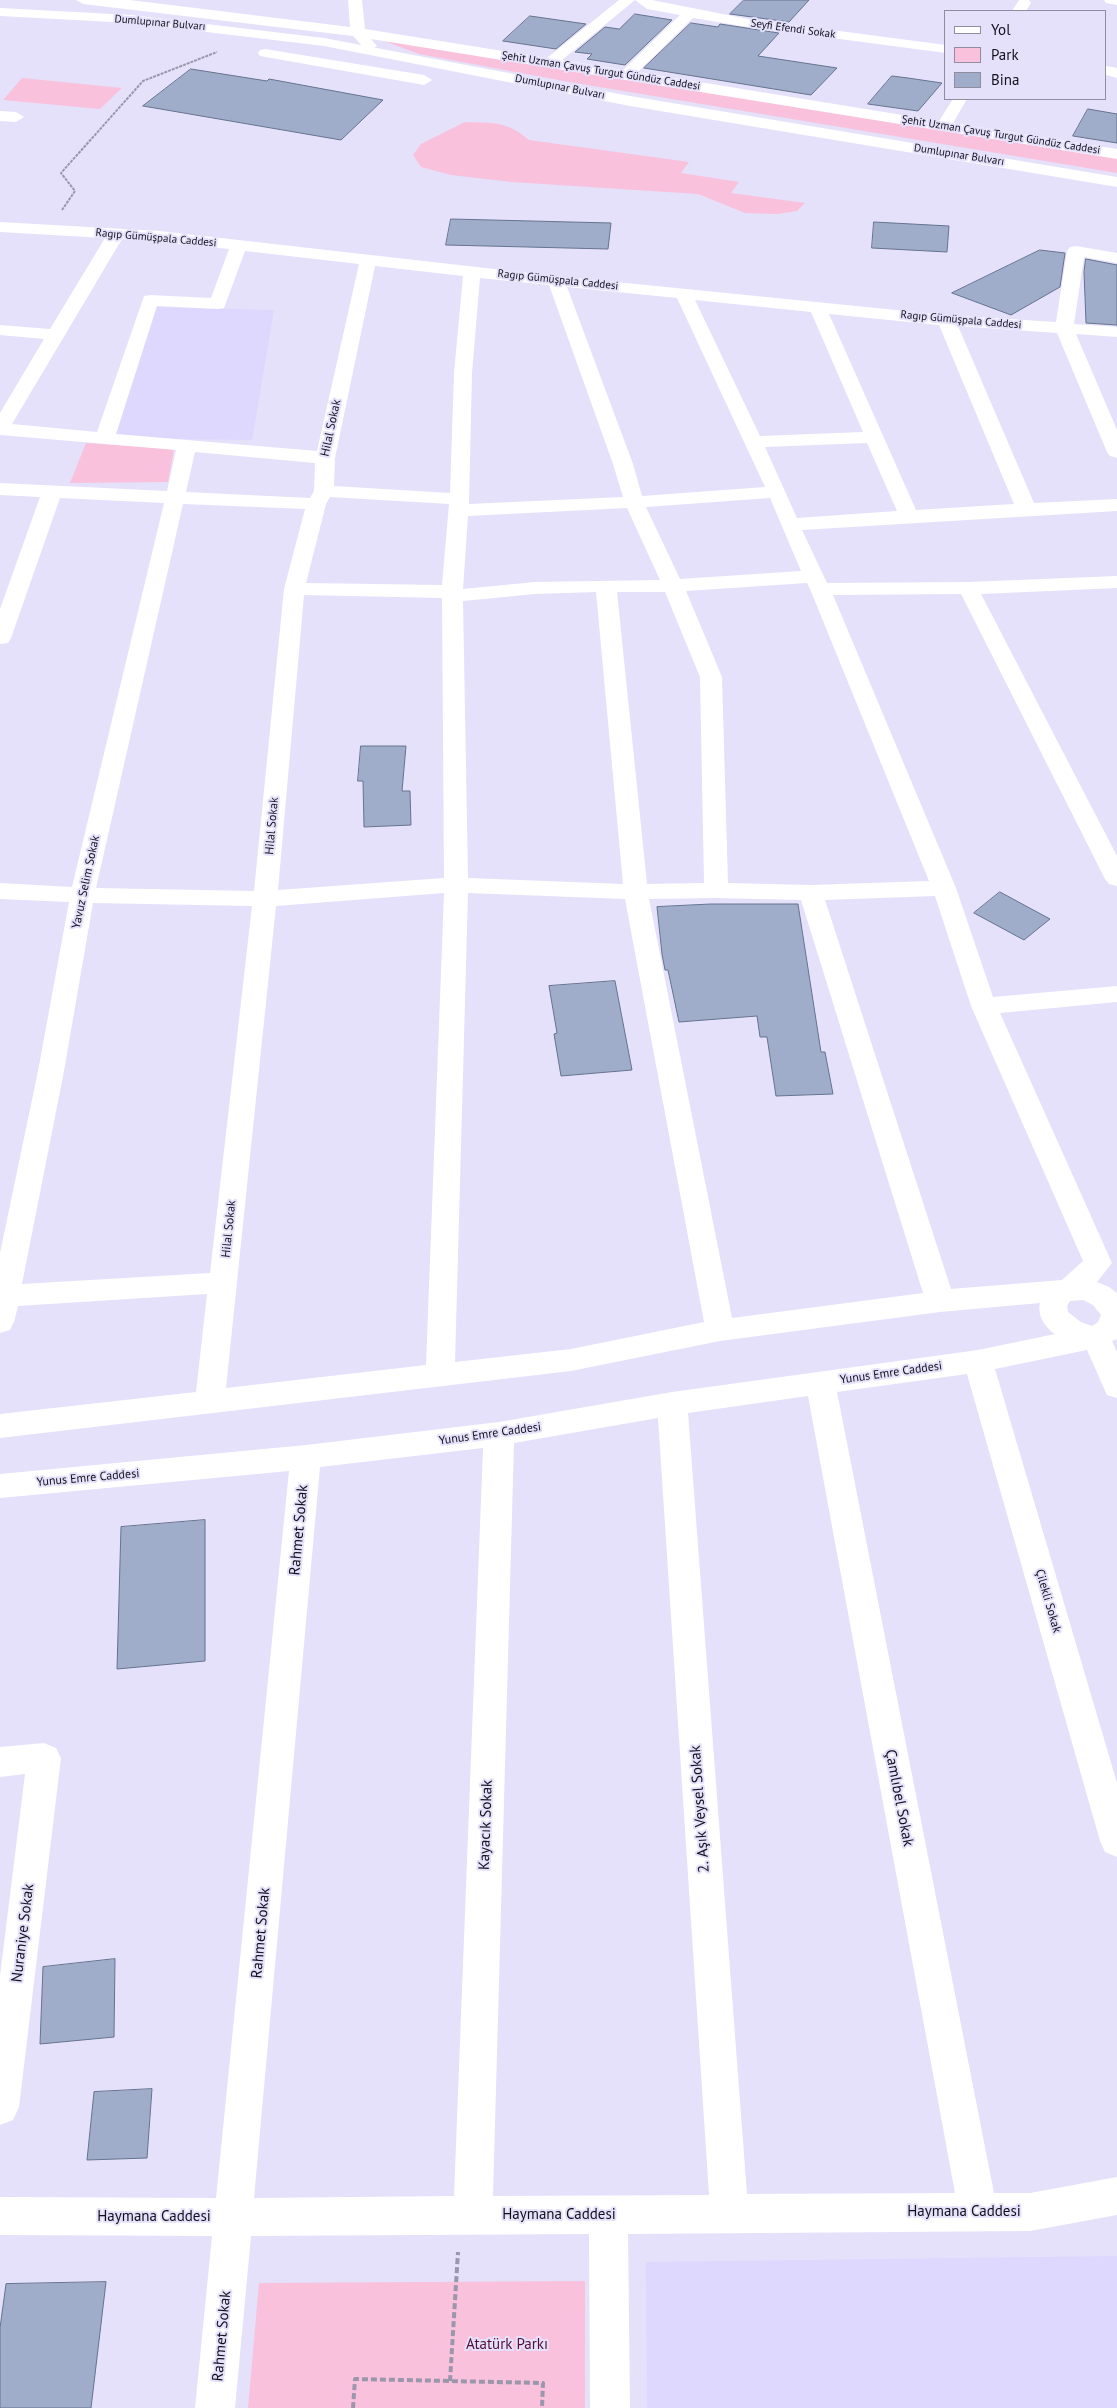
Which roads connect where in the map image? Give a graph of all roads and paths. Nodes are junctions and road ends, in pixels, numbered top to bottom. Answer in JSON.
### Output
{"nodes":[{"id":1,"x":83,"y":0,"type":"edge"},
{"id":2,"x":355,"y":0,"type":"edge"},
{"id":3,"x":628,"y":0,"type":"edge"},
{"id":4,"x":642,"y":0,"type":"edge"},
{"id":5,"x":1111,"y":0,"type":"edge"},
{"id":6,"x":1117,"y":1,"type":"edge"},
{"id":7,"x":0,"y":12,"type":"edge"},
{"id":8,"x":691,"y":12,"type":"junction"},
{"id":9,"x":0,"y":24,"type":"edge"},
{"id":10,"x":358,"y":32,"type":"junction"},
{"id":11,"x":172,"y":39,"type":"dead end"},
{"id":12,"x":230,"y":47,"type":"joint"},
{"id":13,"x":944,"y":49,"type":"edge"},
{"id":14,"x":374,"y":51,"type":"junction"},
{"id":15,"x":550,"y":63,"type":"junction"},
{"id":16,"x":627,"y":75,"type":"junction"},
{"id":17,"x":443,"y":83,"type":"dead end"},
{"id":18,"x":530,"y":98,"type":"dead end"},
{"id":19,"x":959,"y":100,"type":"edge"},
{"id":20,"x":0,"y":116,"type":"edge"},
{"id":21,"x":16,"y":117,"type":"dead end"},
{"id":22,"x":943,"y":126,"type":"junction"},
{"id":23,"x":1117,"y":154,"type":"edge"},
{"id":24,"x":1117,"y":182,"type":"edge"},
{"id":25,"x":1117,"y":195,"type":"edge"},
{"id":26,"x":48,"y":230,"type":"junction"},
{"id":27,"x":3,"y":231,"type":"edge"},
{"id":28,"x":116,"y":234,"type":"junction"},
{"id":29,"x":239,"y":245,"type":"junction"},
{"id":30,"x":1117,"y":258,"type":"edge"},
{"id":31,"x":368,"y":260,"type":"junction"},
{"id":32,"x":472,"y":270,"type":"junction"},
{"id":33,"x":556,"y":282,"type":"junction"},
{"id":34,"x":684,"y":293,"type":"junction"},
{"id":35,"x":817,"y":306,"type":"junction"},
{"id":36,"x":946,"y":320,"type":"junction"},
{"id":37,"x":1064,"y":328,"type":"junction"},
{"id":38,"x":0,"y":330,"type":"edge"},
{"id":39,"x":1117,"y":332,"type":"edge"},
{"id":40,"x":56,"y":335,"type":"junction"},
{"id":41,"x":0,"y":429,"type":"edge"},
{"id":42,"x":873,"y":437,"type":"junction"},
{"id":43,"x":105,"y":438,"type":"junction"},
{"id":44,"x":752,"y":442,"type":"junction"},
{"id":45,"x":187,"y":446,"type":"junction"},
{"id":46,"x":1117,"y":452,"type":"edge"},
{"id":47,"x":325,"y":458,"type":"junction"},
{"id":48,"x":0,"y":489,"type":"edge"},
{"id":49,"x":52,"y":492,"type":"junction"},
{"id":50,"x":777,"y":492,"type":"junction"},
{"id":51,"x":176,"y":498,"type":"junction"},
{"id":52,"x":320,"y":498,"type":"junction"},
{"id":53,"x":634,"y":502,"type":"junction"},
{"id":54,"x":459,"y":504,"type":"junction"},
{"id":55,"x":1117,"y":505,"type":"edge"},
{"id":56,"x":1026,"y":509,"type":"junction"},
{"id":57,"x":909,"y":516,"type":"junction"},
{"id":58,"x":790,"y":525,"type":"junction"},
{"id":59,"x":817,"y":582,"type":"junction"},
{"id":60,"x":606,"y":586,"type":"junction"},
{"id":61,"x":673,"y":586,"type":"junction"},
{"id":62,"x":1115,"y":586,"type":"edge"},
{"id":63,"x":968,"y":588,"type":"junction"},
{"id":64,"x":294,"y":589,"type":"junction"},
{"id":65,"x":452,"y":593,"type":"junction"},
{"id":66,"x":0,"y":638,"type":"edge"},
{"id":67,"x":1117,"y":879,"type":"edge"},
{"id":68,"x":456,"y":885,"type":"junction"},
{"id":69,"x":944,"y":888,"type":"junction"},
{"id":70,"x":716,"y":890,"type":"junction"},
{"id":71,"x":0,"y":891,"type":"edge"},
{"id":72,"x":636,"y":892,"type":"junction"},
{"id":73,"x":811,"y":893,"type":"junction"},
{"id":74,"x":82,"y":895,"type":"junction"},
{"id":75,"x":264,"y":899,"type":"junction"},
{"id":76,"x":1117,"y":994,"type":"edge"},
{"id":77,"x":984,"y":1006,"type":"junction"},
{"id":78,"x":1117,"y":1280,"type":"edge"},
{"id":79,"x":223,"y":1283,"type":"junction"},
{"id":80,"x":1072,"y":1288,"type":"junction"},
{"id":81,"x":940,"y":1301,"type":"junction"},
{"id":82,"x":1,"y":1304,"type":"edge"},
{"id":83,"x":720,"y":1330,"type":"junction"},
{"id":84,"x":1106,"y":1336,"type":"edge"},
{"id":85,"x":978,"y":1361,"type":"junction"},
{"id":86,"x":440,"y":1374,"type":"junction"},
{"id":87,"x":820,"y":1384,"type":"junction"},
{"id":88,"x":1117,"y":1387,"type":"edge"},
{"id":89,"x":210,"y":1400,"type":"junction"},
{"id":90,"x":672,"y":1404,"type":"junction"},
{"id":91,"x":0,"y":1426,"type":"edge"},
{"id":92,"x":499,"y":1434,"type":"junction"},
{"id":93,"x":306,"y":1458,"type":"junction"},
{"id":94,"x":0,"y":1486,"type":"edge"},
{"id":95,"x":0,"y":1762,"type":"edge"},
{"id":96,"x":1117,"y":1841,"type":"edge"},
{"id":97,"x":0,"y":2107,"type":"edge"},
{"id":98,"x":1117,"y":2196,"type":"edge"},
{"id":99,"x":978,"y":2212,"type":"junction"},
{"id":100,"x":729,"y":2213,"type":"junction"},
{"id":101,"x":608,"y":2214,"type":"junction"},
{"id":102,"x":467,"y":2215,"type":"junction"},
{"id":103,"x":0,"y":2216,"type":"edge"},
{"id":104,"x":234,"y":2217,"type":"junction"},
{"id":105,"x":450,"y":2381,"type":"junction"},
{"id":106,"x":215,"y":2408,"type":"edge"},
{"id":107,"x":353,"y":2408,"type":"edge"},
{"id":108,"x":542,"y":2408,"type":"edge"},
{"id":109,"x":610,"y":2408,"type":"edge"}],
"edges":[{"from":1,"to":10,"type":"street","name":"Şehit Uzman Çavuş Turgut Gündüz Caddesi"},
{"from":2,"to":10,"type":"street"},
{"from":3,"to":15,"type":"street"},
{"from":4,"to":8,"type":"street","name":"Seyfi Efendi Sokak"},
{"from":5,"to":6,"type":"street"},
{"from":7,"to":14,"type":"street","name":"Dumlupınar Bulvarı"},
{"from":8,"to":13,"type":"street","name":"Seyfi Efendi Sokak"},
{"from":8,"to":16,"type":"street"},
{"from":9,"to":11,"type":"street","name":"Dumlupınar Bulvarı"},
{"from":10,"to":14,"type":"street"},
{"from":10,"to":15,"type":"street","name":"Şehit Uzman Çavuş Turgut Gündüz Caddesi"},
{"from":12,"to":17,"type":"street"},
{"from":12,"to":26,"type":"path"},
{"from":14,"to":24,"type":"street","name":"Dumlupınar Bulvarı"},
{"from":15,"to":16,"type":"street","name":"Şehit Uzman Çavuş Turgut Gündüz Caddesi"},
{"from":16,"to":22,"type":"street","name":"Şehit Uzman Çavuş Turgut Gündüz Caddesi"},
{"from":18,"to":25,"type":"street","name":"Dumlupınar Bulvarı"},
{"from":19,"to":22,"type":"street"},
{"from":20,"to":21,"type":"street"},
{"from":22,"to":23,"type":"street","name":"Şehit Uzman Çavuş Turgut Gündüz Caddesi"},
{"from":26,"to":27,"type":"street","name":"Ragıp Gümüşpala Caddesi"},
{"from":26,"to":28,"type":"street","name":"Ragıp Gümüşpala Caddesi"},
{"from":28,"to":29,"type":"street","name":"Ragıp Gümüşpala Caddesi"},
{"from":28,"to":40,"type":"street"},
{"from":29,"to":31,"type":"street","name":"Ragıp Gümüşpala Caddesi"},
{"from":29,"to":43,"type":"street"},
{"from":30,"to":37,"type":"street"},
{"from":31,"to":32,"type":"street","name":"Ragıp Gümüşpala Caddesi"},
{"from":31,"to":47,"type":"street","name":"Hilal Sokak"},
{"from":32,"to":33,"type":"street","name":"Ragıp Gümüşpala Caddesi"},
{"from":32,"to":54,"type":"street"},
{"from":33,"to":34,"type":"street","name":"Ragıp Gümüşpala Caddesi"},
{"from":33,"to":53,"type":"street"},
{"from":34,"to":35,"type":"street","name":"Ragıp Gümüşpala Caddesi"},
{"from":34,"to":44,"type":"street"},
{"from":35,"to":36,"type":"street","name":"Ragıp Gümüşpala Caddesi"},
{"from":35,"to":42,"type":"street"},
{"from":36,"to":37,"type":"street","name":"Ragıp Gümüşpala Caddesi"},
{"from":36,"to":56,"type":"street"},
{"from":37,"to":39,"type":"street","name":"Ragıp Gümüşpala Caddesi"},
{"from":37,"to":46,"type":"street"},
{"from":38,"to":40,"type":"street"},
{"from":40,"to":41,"type":"street"},
{"from":41,"to":43,"type":"street"},
{"from":42,"to":44,"type":"street"},
{"from":42,"to":57,"type":"street"},
{"from":43,"to":45,"type":"street"},
{"from":44,"to":50,"type":"street"},
{"from":45,"to":47,"type":"street"},
{"from":45,"to":51,"type":"street","name":"Yavuz Selim Sokak"},
{"from":47,"to":52,"type":"street","name":"Hilal Sokak"},
{"from":48,"to":49,"type":"street"},
{"from":49,"to":51,"type":"street"},
{"from":49,"to":66,"type":"street"},
{"from":50,"to":53,"type":"street"},
{"from":50,"to":58,"type":"street"},
{"from":51,"to":52,"type":"street"},
{"from":51,"to":74,"type":"street","name":"Yavuz Selim Sokak"},
{"from":52,"to":54,"type":"street"},
{"from":52,"to":64,"type":"street","name":"Hilal Sokak"},
{"from":53,"to":54,"type":"street"},
{"from":53,"to":61,"type":"street"},
{"from":54,"to":65,"type":"street"},
{"from":55,"to":56,"type":"street"},
{"from":56,"to":57,"type":"street"},
{"from":57,"to":58,"type":"street"},
{"from":58,"to":59,"type":"street"},
{"from":59,"to":61,"type":"street"},
{"from":59,"to":63,"type":"street"},
{"from":59,"to":69,"type":"street"},
{"from":60,"to":61,"type":"street"},
{"from":60,"to":65,"type":"street"},
{"from":60,"to":72,"type":"street"},
{"from":61,"to":70,"type":"street"},
{"from":62,"to":63,"type":"street"},
{"from":63,"to":67,"type":"street"},
{"from":64,"to":65,"type":"street"},
{"from":64,"to":75,"type":"street","name":"Hilal Sokak"},
{"from":65,"to":68,"type":"street"},
{"from":68,"to":72,"type":"street"},
{"from":68,"to":75,"type":"street"},
{"from":68,"to":86,"type":"street"},
{"from":69,"to":73,"type":"street"},
{"from":69,"to":77,"type":"street"},
{"from":70,"to":72,"type":"street"},
{"from":70,"to":73,"type":"street"},
{"from":71,"to":74,"type":"street"},
{"from":72,"to":83,"type":"street"},
{"from":73,"to":81,"type":"street"},
{"from":74,"to":75,"type":"street"},
{"from":74,"to":82,"type":"street","name":"Yavuz Selim Sokak"},
{"from":75,"to":79,"type":"street","name":"Hilal Sokak"},
{"from":76,"to":77,"type":"street"},
{"from":77,"to":80,"type":"street"},
{"from":78,"to":80,"type":"street"},
{"from":79,"to":82,"type":"street"},
{"from":79,"to":89,"type":"street","name":"Hilal Sokak"},
{"from":80,"to":81,"type":"street"},
{"from":80,"to":84,"type":"street"},
{"from":80,"to":84,"type":"street"},
{"from":81,"to":83,"type":"street"},
{"from":83,"to":86,"type":"street"},
{"from":84,"to":85,"type":"street","name":"Yunus Emre Caddesi"},
{"from":84,"to":88,"type":"street"},
{"from":85,"to":87,"type":"street","name":"Yunus Emre Caddesi"},
{"from":85,"to":96,"type":"street","name":"Çilekli Sokak"},
{"from":86,"to":89,"type":"street"},
{"from":87,"to":90,"type":"street","name":"Yunus Emre Caddesi"},
{"from":87,"to":99,"type":"street","name":"Çamlıbel Sokak"},
{"from":89,"to":91,"type":"street"},
{"from":90,"to":92,"type":"street","name":"Yunus Emre Caddesi"},
{"from":90,"to":100,"type":"street","name":"2. Aşık Veysel Sokak"},
{"from":92,"to":93,"type":"street","name":"Yunus Emre Caddesi"},
{"from":92,"to":102,"type":"street","name":"Kayacık Sokak"},
{"from":93,"to":94,"type":"street","name":"Yunus Emre Caddesi"},
{"from":93,"to":104,"type":"street","name":"Rahmet Sokak"},
{"from":95,"to":97,"type":"street","name":"Nuraniye Sokak"},
{"from":98,"to":99,"type":"street","name":"Haymana Caddesi"},
{"from":99,"to":100,"type":"street","name":"Haymana Caddesi"},
{"from":100,"to":101,"type":"street","name":"Haymana Caddesi"},
{"from":101,"to":102,"type":"street","name":"Haymana Caddesi"},
{"from":101,"to":109,"type":"street"},
{"from":102,"to":104,"type":"street","name":"Haymana Caddesi"},
{"from":102,"to":105,"type":"path"},
{"from":103,"to":104,"type":"street","name":"Haymana Caddesi"},
{"from":104,"to":106,"type":"street","name":"Rahmet Sokak"},
{"from":105,"to":107,"type":"path"},
{"from":105,"to":108,"type":"path"}]}
